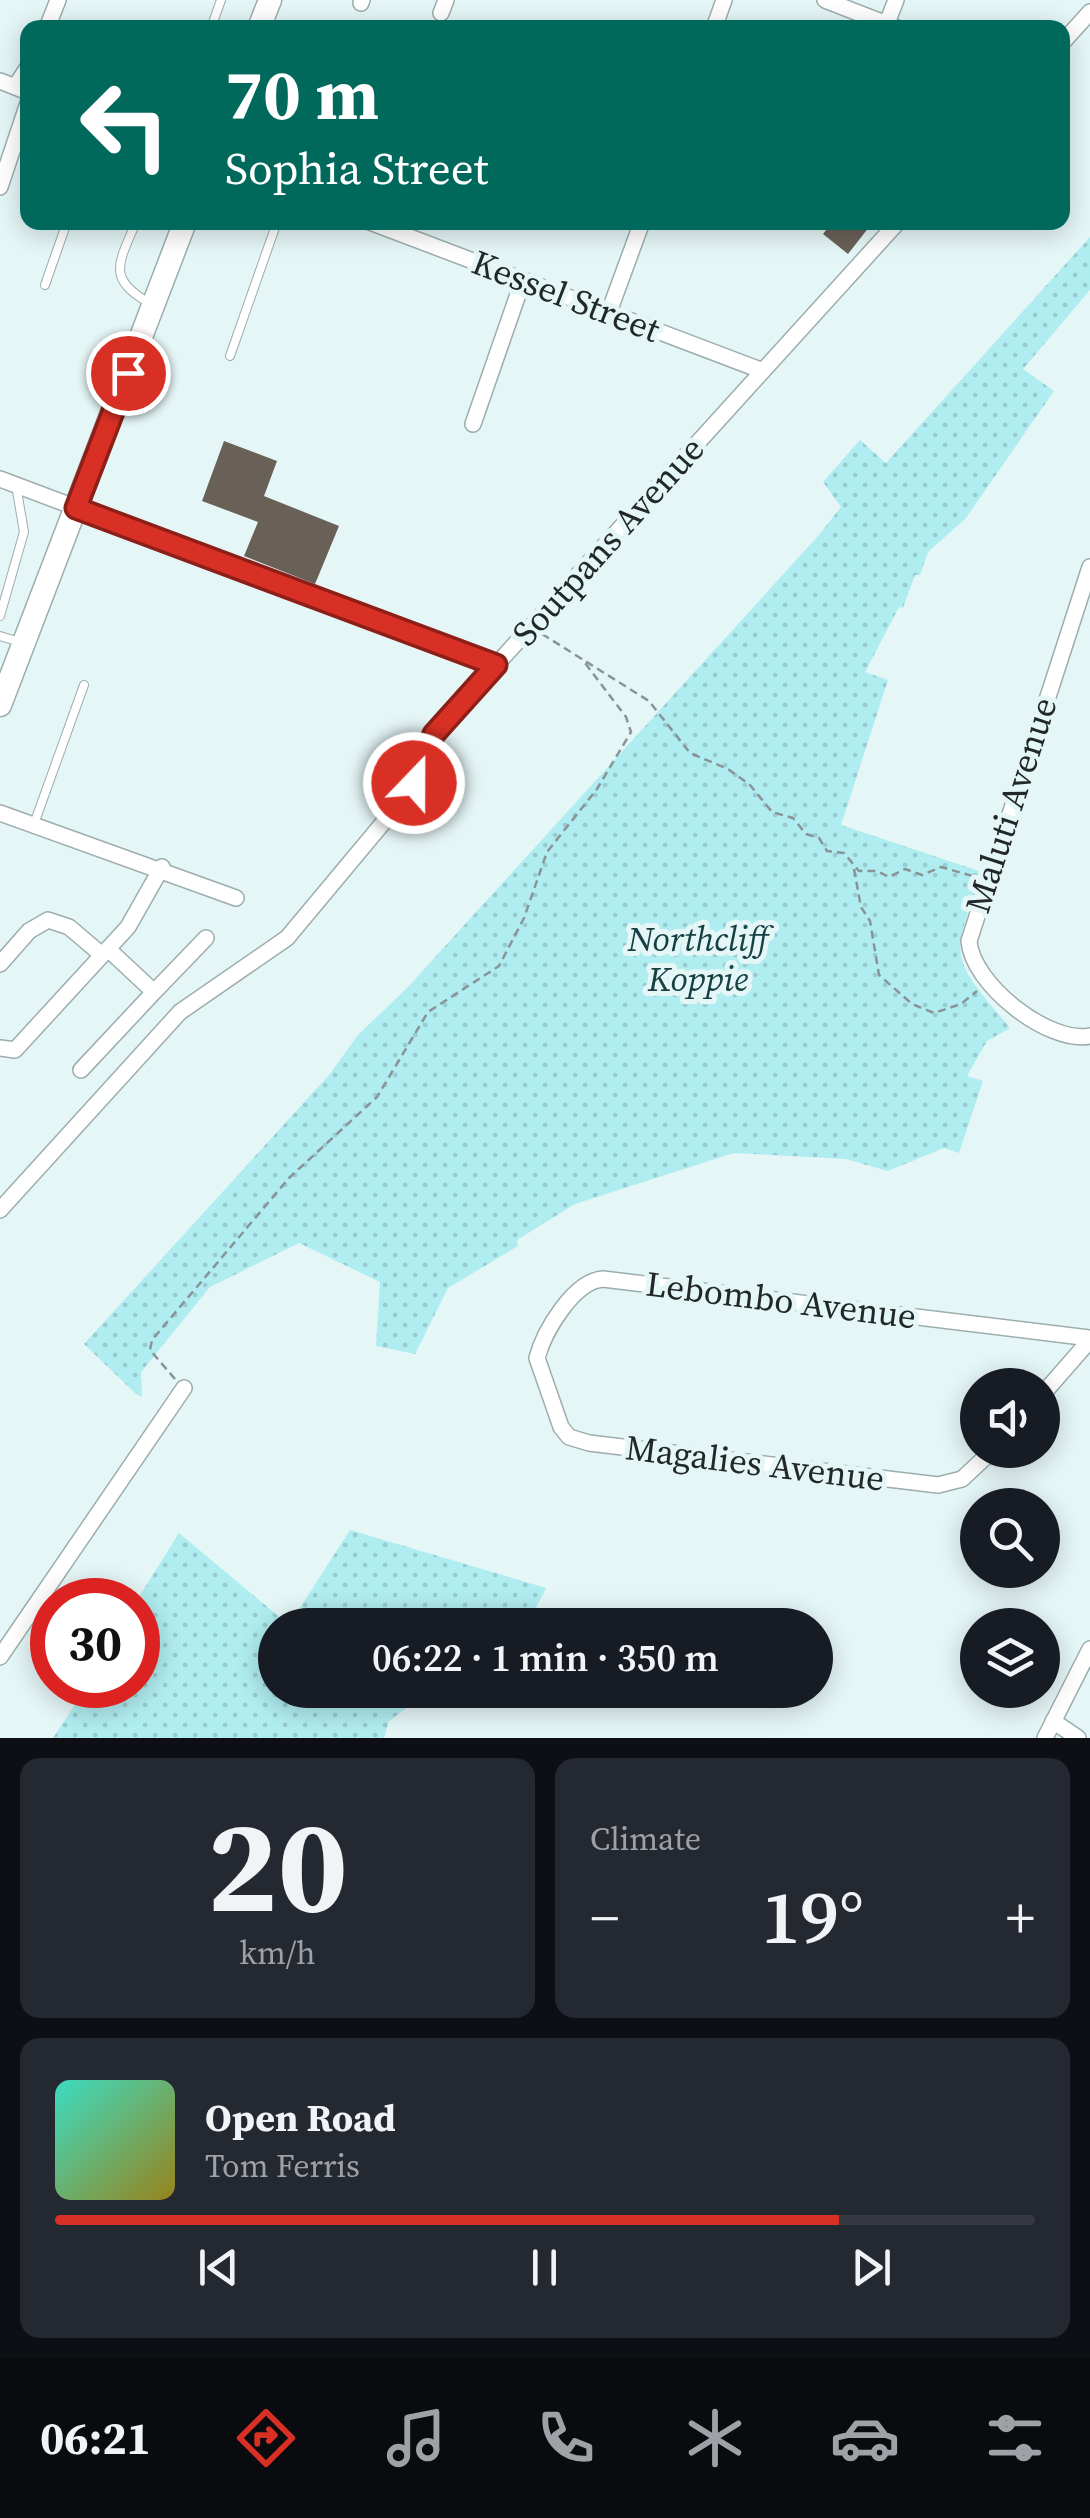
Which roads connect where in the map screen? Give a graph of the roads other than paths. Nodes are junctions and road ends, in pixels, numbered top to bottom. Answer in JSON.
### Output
{"nodes":[{"id":1,"x":826,"y":0,"type":"edge"},
{"id":2,"x":1090,"y":12,"type":"edge"},
{"id":3,"x":877,"y":20,"type":"edge"},
{"id":4,"x":1070,"y":33,"type":"edge"},
{"id":5,"x":20,"y":127,"type":"edge"},
{"id":6,"x":0,"y":187,"type":"edge"},
{"id":7,"x":65,"y":230,"type":"edge"},
{"id":8,"x":133,"y":230,"type":"edge"},
{"id":9,"x":180,"y":230,"type":"edge"},
{"id":10,"x":275,"y":230,"type":"edge"},
{"id":11,"x":391,"y":230,"type":"edge"},
{"id":12,"x":639,"y":230,"type":"edge"},
{"id":13,"x":891,"y":230,"type":"edge"},
{"id":14,"x":523,"y":280,"type":"junction"},
{"id":15,"x":45,"y":285,"type":"dead end"},
{"id":16,"x":153,"y":305,"type":"junction"},
{"id":17,"x":608,"y":312,"type":"junction"},
{"id":18,"x":230,"y":356,"type":"dead end"},
{"id":19,"x":763,"y":371,"type":"junction"},
{"id":20,"x":472,"y":424,"type":"dead end"},
{"id":21,"x":0,"y":479,"type":"edge"},
{"id":22,"x":16,"y":485,"type":"junction"},
{"id":23,"x":76,"y":508,"type":"junction"},
{"id":24,"x":1090,"y":567,"type":"edge"},
{"id":25,"x":0,"y":616,"type":"edge"},
{"id":26,"x":0,"y":636,"type":"edge"},
{"id":27,"x":23,"y":643,"type":"junction"},
{"id":28,"x":496,"y":665,"type":"junction"},
{"id":29,"x":84,"y":685,"type":"dead end"},
{"id":30,"x":1,"y":700,"type":"edge"},
{"id":31,"x":0,"y":813,"type":"edge"},
{"id":32,"x":34,"y":824,"type":"junction"},
{"id":33,"x":162,"y":867,"type":"junction"},
{"id":34,"x":236,"y":898,"type":"dead end"},
{"id":35,"x":206,"y":938,"type":"dead end"},
{"id":36,"x":105,"y":952,"type":"junction"},
{"id":37,"x":0,"y":964,"type":"edge"},
{"id":38,"x":154,"y":992,"type":"junction"},
{"id":39,"x":1090,"y":1036,"type":"edge"},
{"id":40,"x":0,"y":1048,"type":"edge"},
{"id":41,"x":81,"y":1070,"type":"dead end"},
{"id":42,"x":0,"y":1210,"type":"edge"},
{"id":43,"x":1090,"y":1339,"type":"edge"},
{"id":44,"x":1060,"y":1374,"type":"edge"},
{"id":45,"x":542,"y":1381,"type":"joint"},
{"id":46,"x":184,"y":1388,"type":"road end"},
{"id":47,"x":974,"y":1468,"type":"edge"},
{"id":48,"x":1090,"y":1649,"type":"edge"},
{"id":49,"x":0,"y":1657,"type":"edge"},
{"id":50,"x":1053,"y":1721,"type":"junction"},
{"id":51,"x":1045,"y":1738,"type":"edge"},
{"id":52,"x":1078,"y":1738,"type":"edge"}],
"edges":[{"from":1,"to":3,"type":"street"},
{"from":2,"to":4,"type":"street"},
{"from":5,"to":6,"type":"street"},
{"from":7,"to":15,"type":"lane"},
{"from":8,"to":16,"type":"lane"},
{"from":9,"to":16,"type":"main road"},
{"from":10,"to":18,"type":"lane"},
{"from":11,"to":14,"type":"street","name":"Kessel Street"},
{"from":12,"to":17,"type":"street"},
{"from":13,"to":19,"type":"street","name":"Soutpans Avenue"},
{"from":14,"to":17,"type":"street","name":"Kessel Street"},
{"from":14,"to":20,"type":"street"},
{"from":16,"to":23,"type":"main road"},
{"from":17,"to":19,"type":"street","name":"Kessel Street"},
{"from":19,"to":28,"type":"street","name":"Soutpans Avenue"},
{"from":21,"to":22,"type":"street"},
{"from":22,"to":23,"type":"street"},
{"from":22,"to":25,"type":"lane"},
{"from":23,"to":27,"type":"main road"},
{"from":23,"to":28,"type":"street"},
{"from":24,"to":39,"type":"street","name":"Maluti Avenue"},
{"from":26,"to":27,"type":"lane"},
{"from":27,"to":30,"type":"main road"},
{"from":28,"to":42,"type":"street","name":"Soutpans Avenue"},
{"from":29,"to":32,"type":"lane"},
{"from":31,"to":32,"type":"street"},
{"from":32,"to":33,"type":"street"},
{"from":33,"to":34,"type":"street"},
{"from":33,"to":36,"type":"street"},
{"from":35,"to":38,"type":"street"},
{"from":36,"to":37,"type":"street"},
{"from":36,"to":38,"type":"street"},
{"from":36,"to":40,"type":"street"},
{"from":38,"to":41,"type":"street"},
{"from":43,"to":44,"type":"street"},
{"from":43,"to":45,"type":"street","name":"Lebombo Avenue"},
{"from":45,"to":47,"type":"street","name":"Magalies Avenue"},
{"from":46,"to":49,"type":"street"},
{"from":48,"to":50,"type":"street"},
{"from":50,"to":51,"type":"street"},
{"from":50,"to":52,"type":"street"}]}
